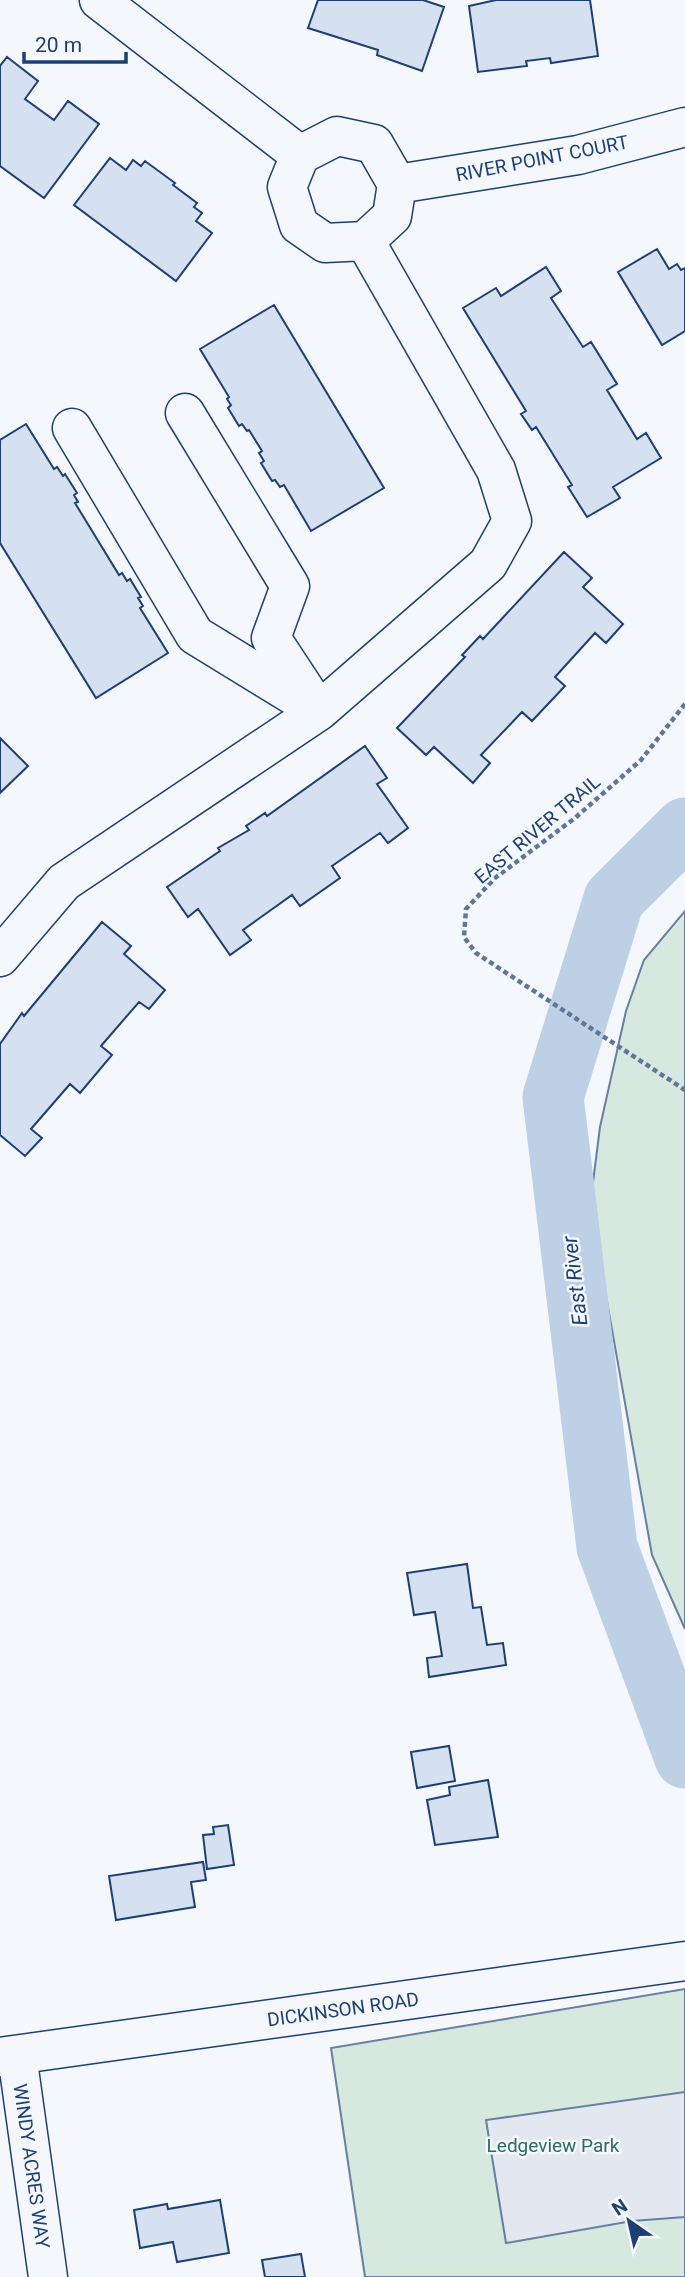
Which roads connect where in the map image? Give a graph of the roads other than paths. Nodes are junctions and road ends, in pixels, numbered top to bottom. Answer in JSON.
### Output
{"nodes":[{"id":1,"x":99,"y":0,"type":"edge"},
{"id":2,"x":685,"y":127,"type":"edge"},
{"id":3,"x":300,"y":156,"type":"junction"},
{"id":4,"x":397,"y":184,"type":"junction"},
{"id":5,"x":365,"y":241,"type":"junction"},
{"id":6,"x":185,"y":413,"type":"dead end"},
{"id":7,"x":72,"y":428,"type":"dead end"},
{"id":8,"x":319,"y":711,"type":"junction"},
{"id":9,"x":0,"y":957,"type":"edge"},
{"id":10,"x":685,"y":1961,"type":"edge"},
{"id":11,"x":8,"y":2056,"type":"edge"},
{"id":12,"x":48,"y":2277,"type":"edge"}],
"edges":[{"from":1,"to":3,"type":"street"},
{"from":2,"to":4,"type":"street","name":"RIVER POINT COURT"},
{"from":3,"to":4,"type":"street"},
{"from":3,"to":5,"type":"street"},
{"from":4,"to":5,"type":"street"},
{"from":5,"to":8,"type":"street"},
{"from":6,"to":8,"type":"street"},
{"from":7,"to":8,"type":"street"},
{"from":8,"to":9,"type":"street"},
{"from":10,"to":11,"type":"street","name":"DICKINSON ROAD"},
{"from":11,"to":12,"type":"street","name":"WINDY ACRES WAY"}]}
